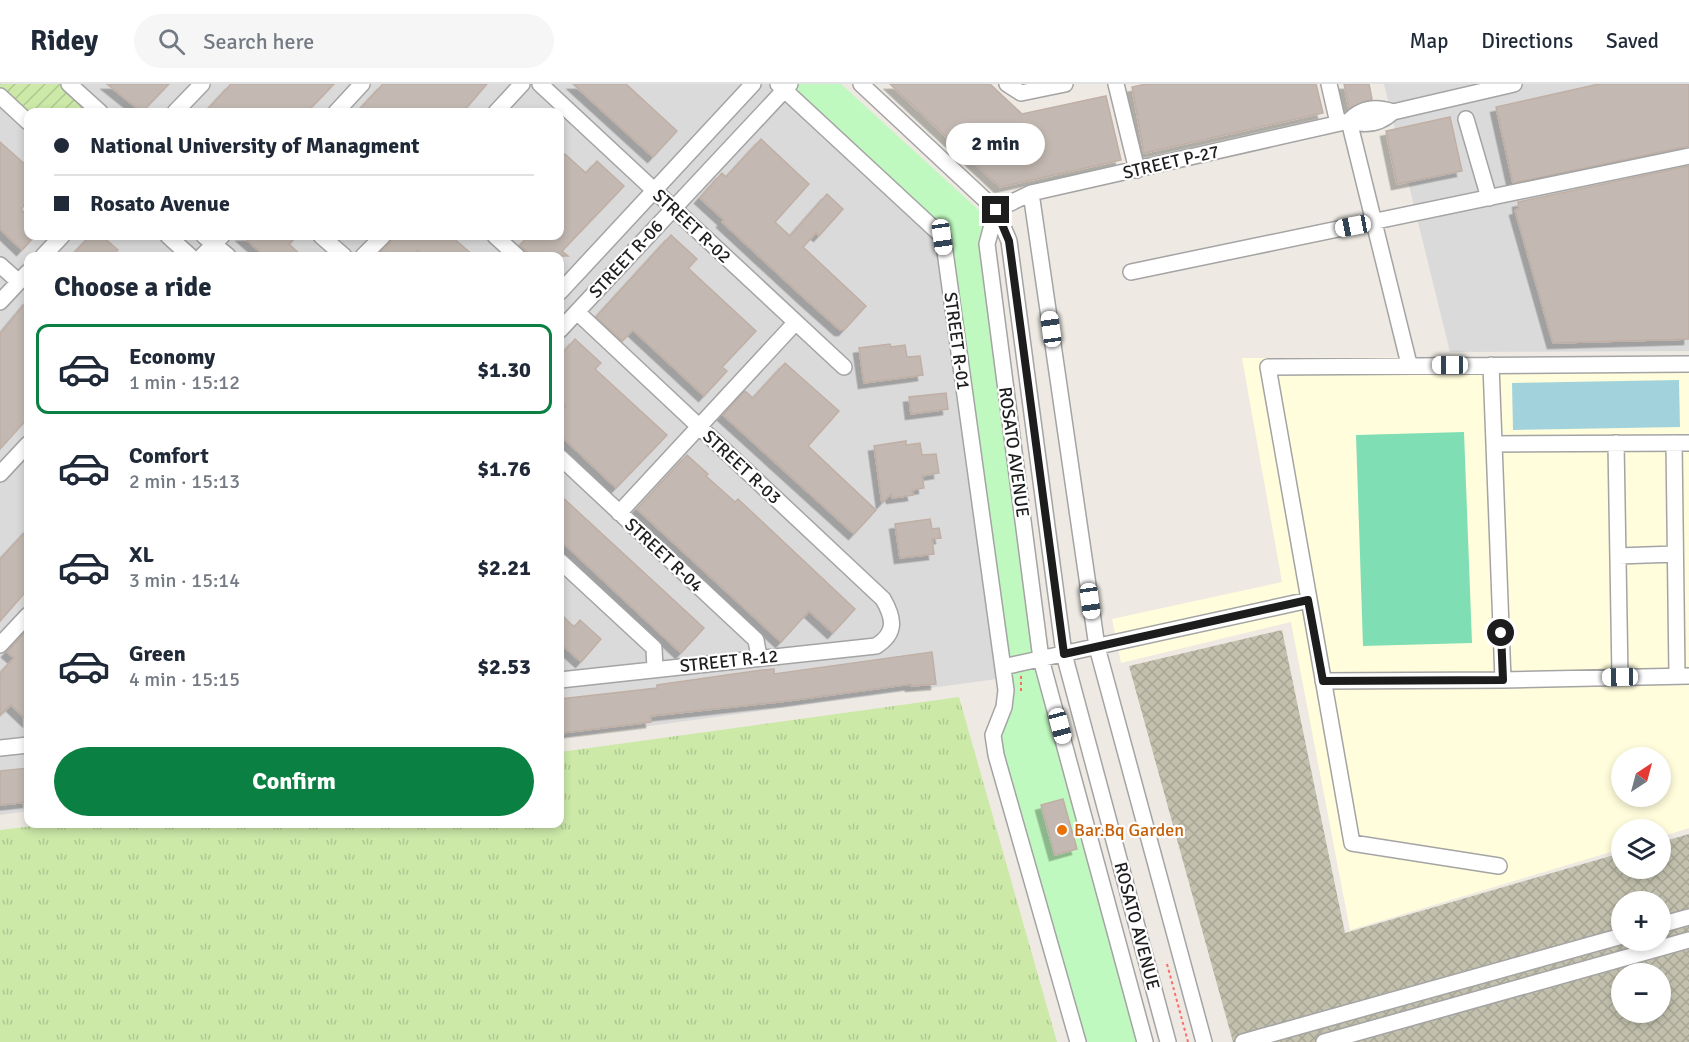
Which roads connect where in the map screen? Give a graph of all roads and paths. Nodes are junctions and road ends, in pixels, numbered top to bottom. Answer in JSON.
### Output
{"nodes":[{"id":1,"x":69,"y":84,"type":"edge"},
{"id":2,"x":202,"y":84,"type":"edge"},
{"id":3,"x":362,"y":84,"type":"edge"},
{"id":4,"x":522,"y":84,"type":"edge"},
{"id":5,"x":540,"y":84,"type":"edge"},
{"id":6,"x":753,"y":84,"type":"edge"},
{"id":7,"x":861,"y":84,"type":"edge"},
{"id":8,"x":1007,"y":84,"type":"edge"},
{"id":9,"x":1065,"y":84,"type":"edge"},
{"id":10,"x":1116,"y":84,"type":"edge"},
{"id":11,"x":1329,"y":84,"type":"edge"},
{"id":12,"x":1514,"y":84,"type":"edge"},
{"id":13,"x":784,"y":86,"type":"edge"},
{"id":14,"x":0,"y":96,"type":"edge"},
{"id":15,"x":96,"y":108,"type":"edge"},
{"id":16,"x":179,"y":108,"type":"edge"},
{"id":17,"x":340,"y":108,"type":"edge"},
{"id":18,"x":500,"y":108,"type":"edge"},
{"id":19,"x":24,"y":118,"type":"edge"},
{"id":20,"x":1466,"y":119,"type":"dead end"},
{"id":21,"x":1343,"y":122,"type":"junction"},
{"id":22,"x":1689,"y":156,"type":"edge"},
{"id":23,"x":1137,"y":170,"type":"junction"},
{"id":24,"x":654,"y":190,"type":"junction"},
{"id":25,"x":1031,"y":193,"type":"junction"},
{"id":26,"x":1489,"y":198,"type":"junction"},
{"id":27,"x":674,"y":208,"type":"junction"},
{"id":28,"x":996,"y":210,"type":"junction"},
{"id":29,"x":1375,"y":222,"type":"junction"},
{"id":30,"x":58,"y":240,"type":"edge"},
{"id":31,"x":172,"y":240,"type":"edge"},
{"id":32,"x":215,"y":240,"type":"edge"},
{"id":33,"x":326,"y":240,"type":"edge"},
{"id":34,"x":379,"y":240,"type":"edge"},
{"id":35,"x":500,"y":240,"type":"edge"},
{"id":36,"x":47,"y":252,"type":"edge"},
{"id":37,"x":186,"y":252,"type":"edge"},
{"id":38,"x":225,"y":252,"type":"edge"},
{"id":39,"x":339,"y":252,"type":"edge"},
{"id":40,"x":367,"y":252,"type":"edge"},
{"id":41,"x":513,"y":252,"type":"edge"},
{"id":42,"x":0,"y":265,"type":"edge"},
{"id":43,"x":1131,"y":272,"type":"dead end"},
{"id":44,"x":24,"y":277,"type":"edge"},
{"id":45,"x":564,"y":288,"type":"edge"},
{"id":46,"x":0,"y":302,"type":"edge"},
{"id":47,"x":577,"y":312,"type":"junction"},
{"id":48,"x":795,"y":323,"type":"junction"},
{"id":49,"x":564,"y":326,"type":"edge"},
{"id":50,"x":1409,"y":364,"type":"junction"},
{"id":51,"x":1689,"y":364,"type":"edge"},
{"id":52,"x":1491,"y":365,"type":"junction"},
{"id":53,"x":844,"y":367,"type":"dead end"},
{"id":54,"x":699,"y":427,"type":"junction"},
{"id":55,"x":1616,"y":443,"type":"junction"},
{"id":56,"x":1682,"y":443,"type":"edge"},
{"id":57,"x":1495,"y":444,"type":"junction"},
{"id":58,"x":24,"y":448,"type":"edge"},
{"id":59,"x":564,"y":462,"type":"edge"},
{"id":60,"x":0,"y":474,"type":"edge"},
{"id":61,"x":619,"y":513,"type":"junction"},
{"id":62,"x":1676,"y":554,"type":"junction"},
{"id":63,"x":1618,"y":556,"type":"junction"},
{"id":64,"x":564,"y":565,"type":"edge"},
{"id":65,"x":1308,"y":600,"type":"junction"},
{"id":66,"x":24,"y":619,"type":"edge"},
{"id":67,"x":892,"y":630,"type":"joint"},
{"id":68,"x":0,"y":645,"type":"edge"},
{"id":69,"x":1097,"y":647,"type":"junction"},
{"id":70,"x":1064,"y":654,"type":"junction"},
{"id":71,"x":759,"y":657,"type":"junction"},
{"id":72,"x":1041,"y":659,"type":"junction"},
{"id":73,"x":1003,"y":668,"type":"junction"},
{"id":74,"x":655,"y":669,"type":"junction"},
{"id":75,"x":1023,"y":674,"type":"dead end"},
{"id":76,"x":1683,"y":676,"type":"edge"},
{"id":77,"x":1620,"y":677,"type":"junction"},
{"id":78,"x":564,"y":680,"type":"edge"},
{"id":79,"x":1503,"y":680,"type":"junction"},
{"id":80,"x":1323,"y":681,"type":"junction"},
{"id":81,"x":1020,"y":697,"type":"dead end"},
{"id":82,"x":24,"y":745,"type":"edge"},
{"id":83,"x":0,"y":748,"type":"edge"},
{"id":84,"x":1499,"y":866,"type":"dead end"},
{"id":85,"x":1689,"y":917,"type":"edge"},
{"id":86,"x":1671,"y":922,"type":"edge"},
{"id":87,"x":1611,"y":939,"type":"edge"},
{"id":88,"x":1689,"y":940,"type":"edge"},
{"id":89,"x":1078,"y":1042,"type":"edge"},
{"id":90,"x":1145,"y":1042,"type":"edge"},
{"id":91,"x":1168,"y":1042,"type":"edge"},
{"id":92,"x":1204,"y":1042,"type":"edge"},
{"id":93,"x":1243,"y":1042,"type":"edge"},
{"id":94,"x":1324,"y":1042,"type":"edge"}],
"edges":[{"from":1,"to":15,"type":"street"},
{"from":2,"to":16,"type":"street"},
{"from":3,"to":17,"type":"street"},
{"from":4,"to":18,"type":"street"},
{"from":5,"to":24,"type":"street","name":"STREET R-02"},
{"from":6,"to":24,"type":"street","name":"STREET R-06"},
{"from":7,"to":28,"type":"street","name":"ROSATO AVENUE"},
{"from":8,"to":9,"type":"street"},
{"from":10,"to":23,"type":"street"},
{"from":11,"to":21,"type":"street"},
{"from":12,"to":21,"type":"street","name":"STREET P-27"},
{"from":13,"to":27,"type":"street","name":"STREET R-06"},
{"from":13,"to":73,"type":"street","name":"STREET R-01"},
{"from":14,"to":19,"type":"street"},
{"from":20,"to":26,"type":"street"},
{"from":21,"to":23,"type":"street","name":"STREET P-27"},
{"from":21,"to":29,"type":"street"},
{"from":22,"to":26,"type":"street"},
{"from":23,"to":25,"type":"street","name":"STREET P-27"},
{"from":24,"to":27,"type":"street","name":"STREET R-02"},
{"from":24,"to":45,"type":"street","name":"STREET R-06"},
{"from":25,"to":28,"type":"street","name":"STREET P-27"},
{"from":25,"to":69,"type":"street"},
{"from":26,"to":29,"type":"street"},
{"from":27,"to":47,"type":"street","name":"STREET R-06"},
{"from":27,"to":48,"type":"street","name":"STREET R-02"},
{"from":28,"to":70,"type":"street","name":"ROSATO AVENUE"},
{"from":28,"to":72,"type":"street","name":"ROSATO AVENUE"},
{"from":29,"to":43,"type":"street"},
{"from":29,"to":50,"type":"street"},
{"from":30,"to":36,"type":"street"},
{"from":31,"to":37,"type":"street"},
{"from":32,"to":38,"type":"street"},
{"from":33,"to":39,"type":"street"},
{"from":34,"to":40,"type":"street"},
{"from":35,"to":41,"type":"street"},
{"from":42,"to":44,"type":"street"},
{"from":44,"to":46,"type":"street"},
{"from":47,"to":49,"type":"street","name":"STREET R-06"},
{"from":47,"to":54,"type":"street","name":"STREET R-03"},
{"from":48,"to":53,"type":"street","name":"STREET R-02"},
{"from":48,"to":54,"type":"street"},
{"from":50,"to":52,"type":"street"},
{"from":50,"to":65,"type":"street"},
{"from":51,"to":52,"type":"street"},
{"from":52,"to":57,"type":"street"},
{"from":54,"to":61,"type":"street"},
{"from":54,"to":67,"type":"street","name":"STREET R-03"},
{"from":55,"to":56,"type":"street"},
{"from":55,"to":57,"type":"street"},
{"from":55,"to":63,"type":"street"},
{"from":56,"to":62,"type":"street"},
{"from":57,"to":79,"type":"street"},
{"from":58,"to":60,"type":"street"},
{"from":59,"to":61,"type":"street","name":"STREET R-04"},
{"from":61,"to":71,"type":"street","name":"STREET R-04"},
{"from":62,"to":63,"type":"street"},
{"from":62,"to":76,"type":"street"},
{"from":63,"to":77,"type":"street"},
{"from":64,"to":74,"type":"street"},
{"from":65,"to":69,"type":"street"},
{"from":65,"to":80,"type":"street"},
{"from":66,"to":68,"type":"street"},
{"from":67,"to":71,"type":"street","name":"STREET R-12"},
{"from":69,"to":70,"type":"street"},
{"from":69,"to":92,"type":"street"},
{"from":70,"to":72,"type":"street"},
{"from":70,"to":91,"type":"street","name":"ROSATO AVENUE"},
{"from":71,"to":74,"type":"street","name":"STREET R-12"},
{"from":72,"to":73,"type":"street"},
{"from":72,"to":90,"type":"street","name":"ROSATO AVENUE"},
{"from":73,"to":89,"type":"street","name":"STREET R-01"},
{"from":74,"to":78,"type":"street","name":"STREET R-12"},
{"from":75,"to":81,"type":"path"},
{"from":76,"to":77,"type":"street"},
{"from":77,"to":79,"type":"street"},
{"from":79,"to":80,"type":"street"},
{"from":80,"to":84,"type":"street"},
{"from":82,"to":83,"type":"street"},
{"from":85,"to":86,"type":"street"},
{"from":87,"to":93,"type":"street"},
{"from":88,"to":94,"type":"street"}]}
